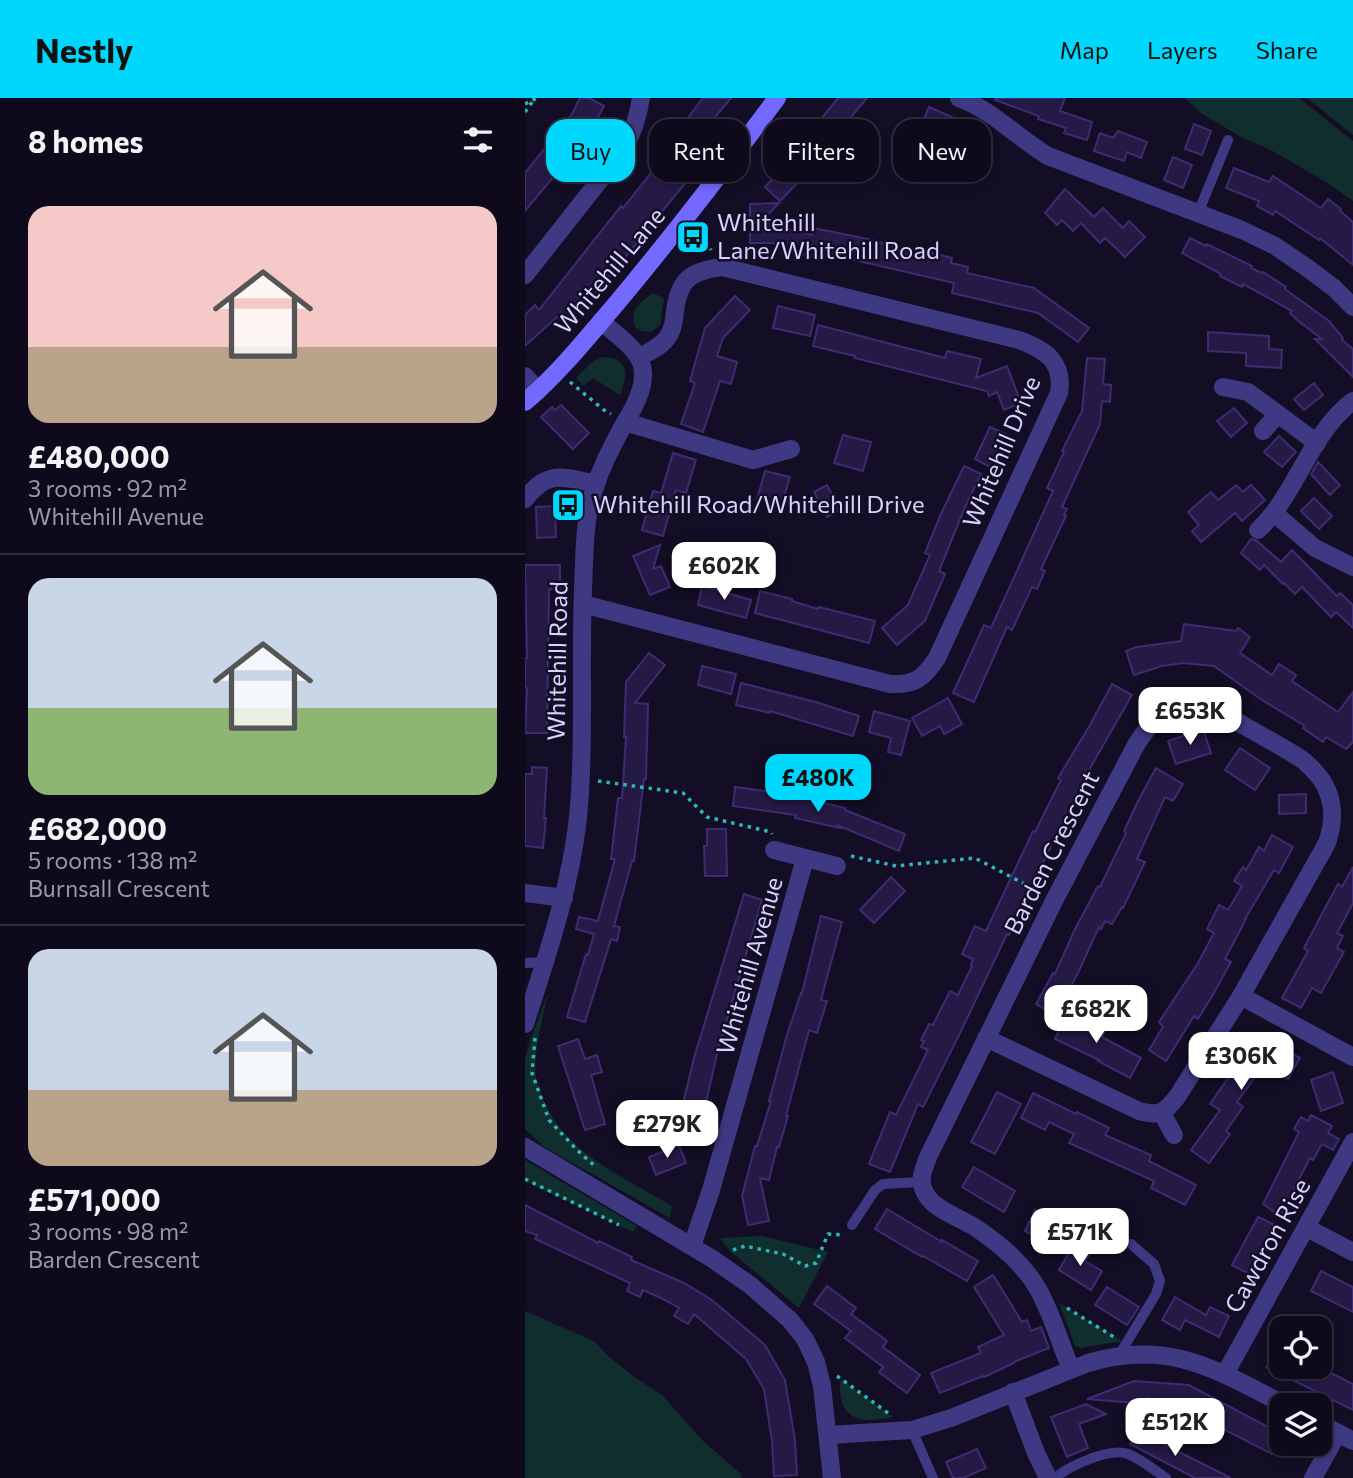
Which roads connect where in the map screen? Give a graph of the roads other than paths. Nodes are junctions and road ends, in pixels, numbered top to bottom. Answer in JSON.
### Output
{"nodes":[{"id":1,"x":641,"y":98,"type":"edge"},
{"id":2,"x":777,"y":98,"type":"edge"},
{"id":3,"x":959,"y":98,"type":"edge"},
{"id":4,"x":1228,"y":140,"type":"dead end"},
{"id":5,"x":1198,"y":213,"type":"junction"},
{"id":6,"x":525,"y":275,"type":"edge"},
{"id":7,"x":1353,"y":307,"type":"edge"},
{"id":8,"x":601,"y":321,"type":"junction"},
{"id":9,"x":639,"y":357,"type":"junction"},
{"id":10,"x":525,"y":376,"type":"edge"},
{"id":11,"x":1223,"y":387,"type":"dead end"},
{"id":12,"x":532,"y":396,"type":"edge"},
{"id":13,"x":1353,"y":401,"type":"edge"},
{"id":14,"x":1277,"y":414,"type":"junction"},
{"id":15,"x":625,"y":422,"type":"junction"},
{"id":16,"x":1263,"y":431,"type":"dead end"},
{"id":17,"x":1317,"y":443,"type":"junction"},
{"id":18,"x":791,"y":449,"type":"dead end"},
{"id":19,"x":596,"y":484,"type":"junction"},
{"id":20,"x":525,"y":499,"type":"edge"},
{"id":21,"x":1274,"y":513,"type":"junction"},
{"id":22,"x":1258,"y":530,"type":"dead end"},
{"id":23,"x":1353,"y":567,"type":"edge"},
{"id":24,"x":583,"y":604,"type":"junction"},
{"id":25,"x":774,"y":850,"type":"road end"},
{"id":26,"x":805,"y":859,"type":"junction"},
{"id":27,"x":837,"y":866,"type":"road end"},
{"id":28,"x":525,"y":892,"type":"edge"},
{"id":29,"x":564,"y":898,"type":"junction"},
{"id":30,"x":544,"y":962,"type":"junction"},
{"id":31,"x":526,"y":963,"type":"edge"},
{"id":32,"x":1241,"y":996,"type":"junction"},
{"id":33,"x":530,"y":1029,"type":"edge"},
{"id":34,"x":986,"y":1038,"type":"junction"},
{"id":35,"x":1353,"y":1057,"type":"edge"},
{"id":36,"x":1162,"y":1113,"type":"junction"},
{"id":37,"x":1174,"y":1135,"type":"dead end"},
{"id":38,"x":1353,"y":1142,"type":"edge"},
{"id":39,"x":525,"y":1147,"type":"edge"},
{"id":40,"x":921,"y":1181,"type":"junction"},
{"id":41,"x":852,"y":1225,"type":"road end"},
{"id":42,"x":1307,"y":1228,"type":"junction"},
{"id":43,"x":1131,"y":1244,"type":"dead end"},
{"id":44,"x":692,"y":1246,"type":"junction"},
{"id":45,"x":1353,"y":1252,"type":"edge"},
{"id":46,"x":1122,"y":1350,"type":"junction"},
{"id":47,"x":1070,"y":1370,"type":"junction"},
{"id":48,"x":1225,"y":1374,"type":"junction"},
{"id":49,"x":1013,"y":1392,"type":"junction"},
{"id":50,"x":1269,"y":1397,"type":"edge"},
{"id":51,"x":912,"y":1430,"type":"junction"},
{"id":52,"x":828,"y":1435,"type":"junction"},
{"id":53,"x":1345,"y":1437,"type":"edge"},
{"id":54,"x":832,"y":1478,"type":"edge"},
{"id":55,"x":933,"y":1478,"type":"edge"},
{"id":56,"x":1048,"y":1478,"type":"edge"},
{"id":57,"x":1055,"y":1478,"type":"edge"},
{"id":58,"x":1167,"y":1478,"type":"edge"},
{"id":59,"x":1313,"y":1478,"type":"edge"}],
"edges":[{"from":1,"to":6,"type":"street"},
{"from":2,"to":8,"type":"main road","name":"Whitehill Lane"},
{"from":3,"to":5,"type":"street"},
{"from":4,"to":5,"type":"lane"},
{"from":5,"to":7,"type":"street"},
{"from":8,"to":9,"type":"street"},
{"from":8,"to":12,"type":"main road","name":"Whitehill Lane"},
{"from":9,"to":15,"type":"street","name":"Whitehill Road"},
{"from":9,"to":24,"type":"street","name":"Whitehill Drive"},
{"from":10,"to":12,"type":"street"},
{"from":11,"to":14,"type":"street"},
{"from":13,"to":17,"type":"street"},
{"from":14,"to":16,"type":"street"},
{"from":14,"to":17,"type":"street"},
{"from":15,"to":18,"type":"street"},
{"from":15,"to":19,"type":"street","name":"Whitehill Road"},
{"from":17,"to":21,"type":"street"},
{"from":19,"to":20,"type":"street"},
{"from":19,"to":24,"type":"street","name":"Whitehill Road"},
{"from":21,"to":22,"type":"street"},
{"from":21,"to":23,"type":"street"},
{"from":24,"to":29,"type":"street","name":"Whitehill Road"},
{"from":25,"to":26,"type":"street","name":"Whitehill Avenue"},
{"from":26,"to":27,"type":"street","name":"Whitehill Avenue"},
{"from":26,"to":44,"type":"street","name":"Whitehill Avenue"},
{"from":28,"to":29,"type":"street"},
{"from":29,"to":30,"type":"street","name":"Whitehill Road"},
{"from":30,"to":31,"type":"lane"},
{"from":30,"to":33,"type":"street","name":"Whitehill Road"},
{"from":32,"to":34,"type":"street","name":"Barden Crescent"},
{"from":32,"to":35,"type":"street"},
{"from":32,"to":36,"type":"street","name":"Barden Crescent"},
{"from":34,"to":36,"type":"street"},
{"from":34,"to":40,"type":"street","name":"Barden Crescent"},
{"from":36,"to":37,"type":"street"},
{"from":38,"to":42,"type":"street","name":"Cawdron Rise"},
{"from":39,"to":44,"type":"street"},
{"from":40,"to":41,"type":"lane"},
{"from":40,"to":47,"type":"street"},
{"from":42,"to":45,"type":"street"},
{"from":42,"to":48,"type":"street","name":"Cawdron Rise"},
{"from":43,"to":46,"type":"lane"},
{"from":44,"to":52,"type":"street"},
{"from":46,"to":47,"type":"street"},
{"from":46,"to":48,"type":"street"},
{"from":47,"to":49,"type":"street"},
{"from":48,"to":50,"type":"street"},
{"from":49,"to":51,"type":"street"},
{"from":49,"to":56,"type":"street"},
{"from":51,"to":52,"type":"street"},
{"from":51,"to":55,"type":"lane"},
{"from":52,"to":54,"type":"street"},
{"from":53,"to":59,"type":"street"},
{"from":57,"to":58,"type":"lane"}]}
